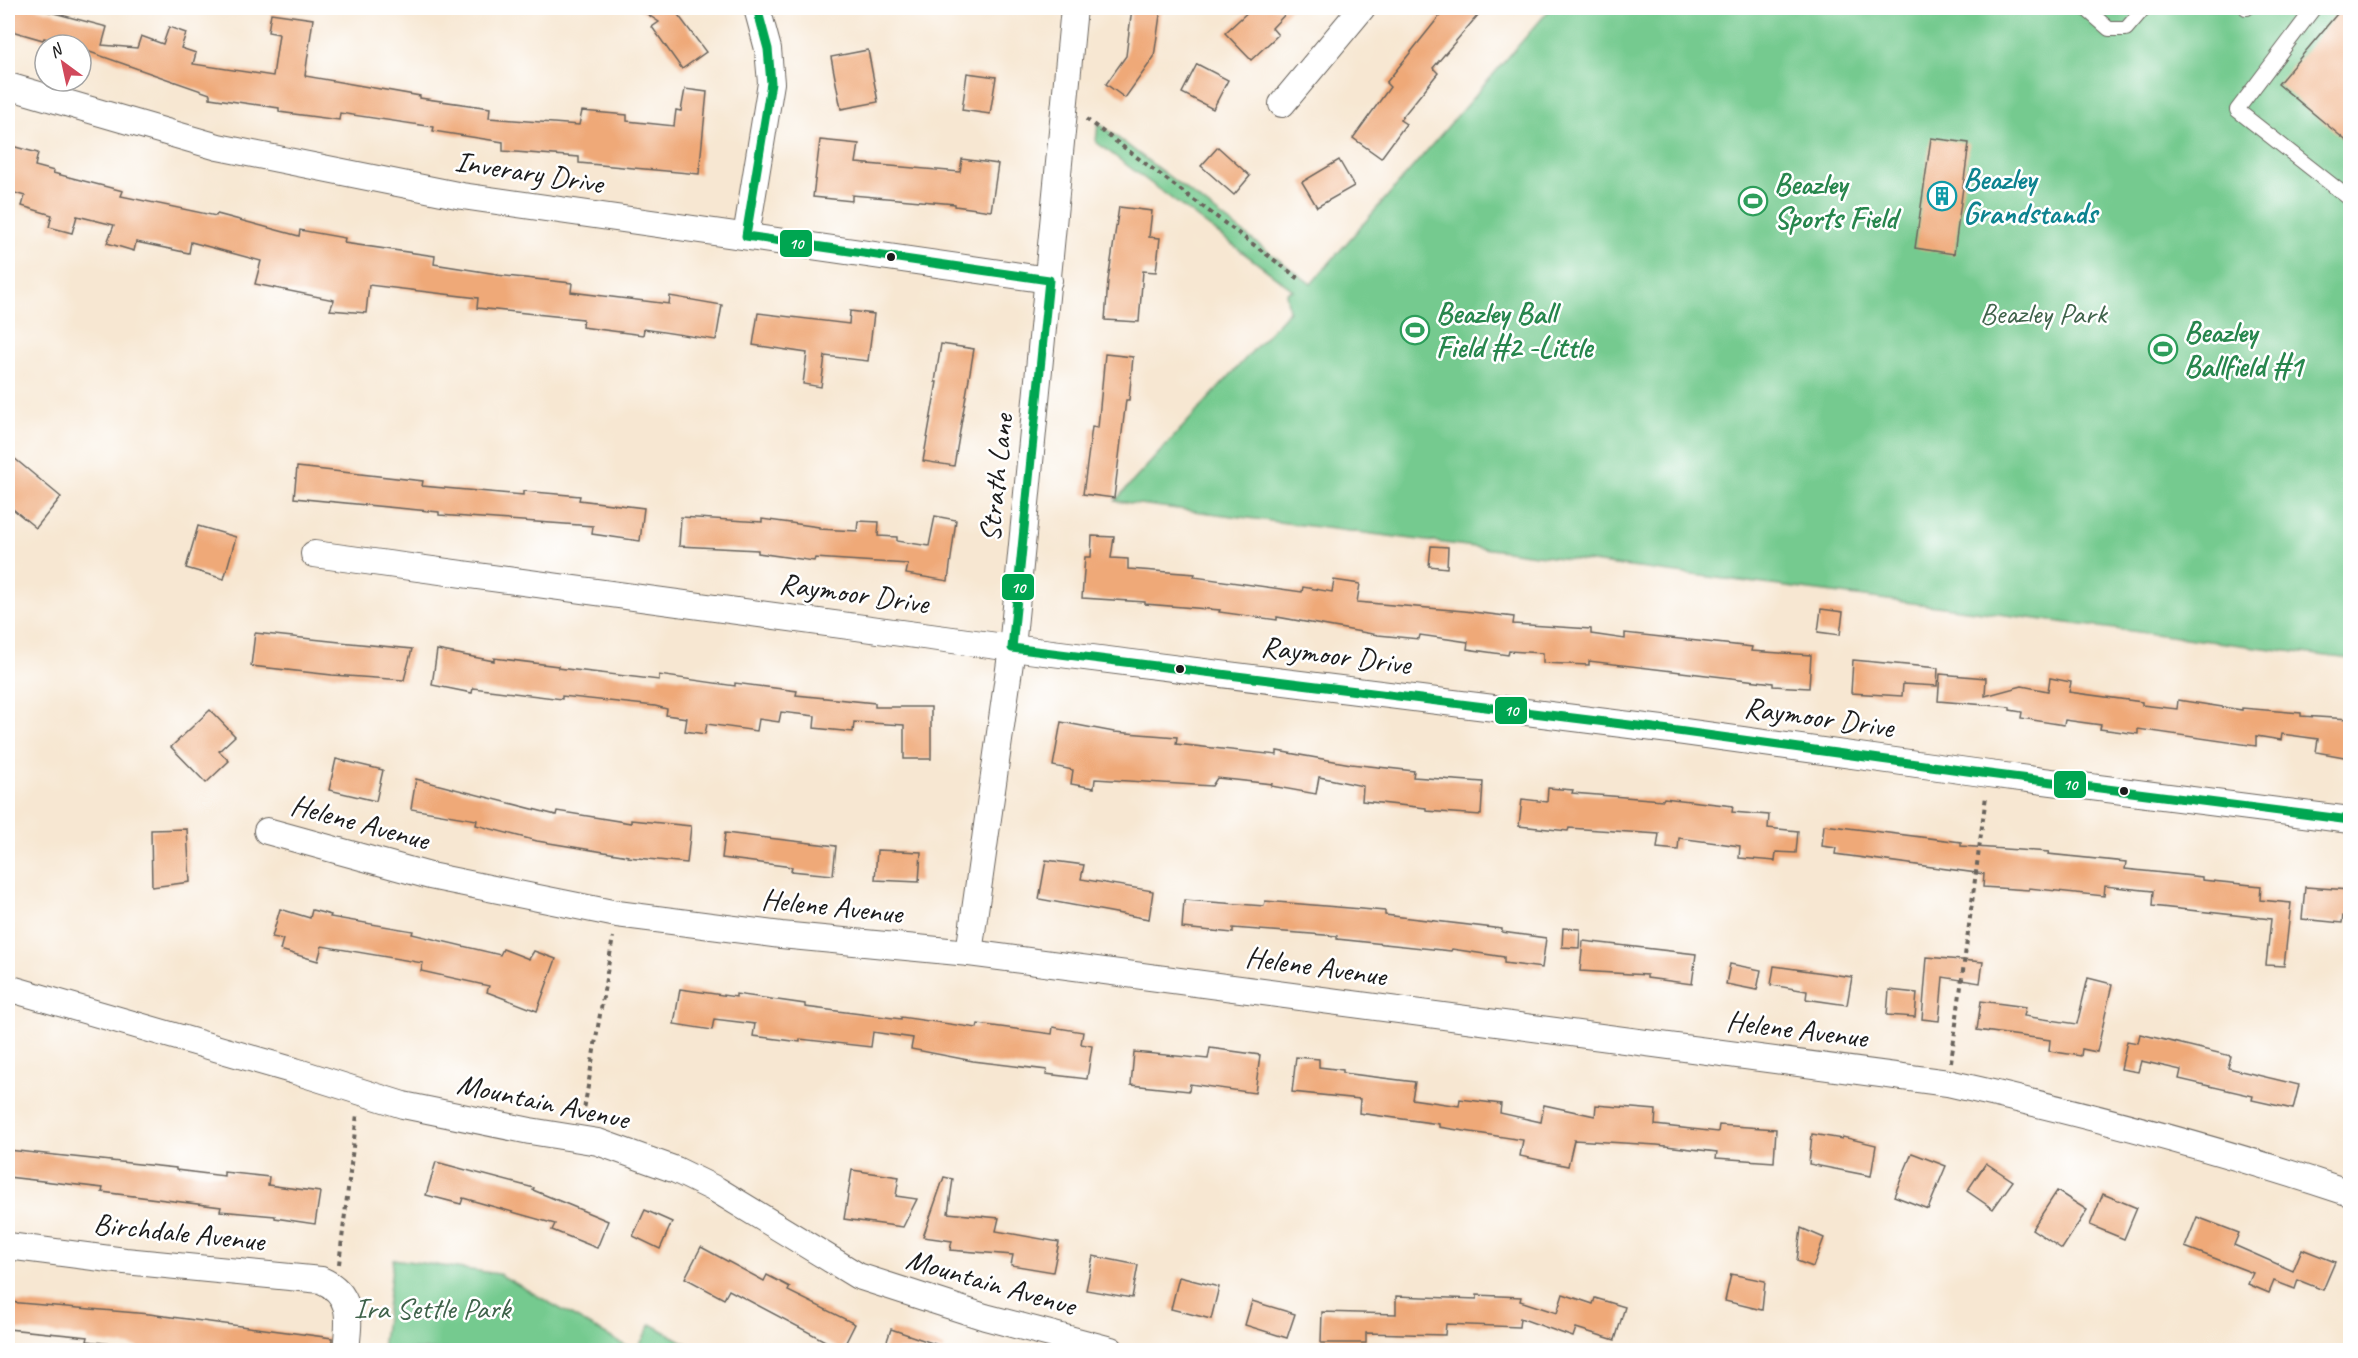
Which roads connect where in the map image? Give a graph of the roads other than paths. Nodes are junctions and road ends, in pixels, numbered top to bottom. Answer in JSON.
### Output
{"nodes":[{"id":1,"x":757,"y":8,"type":"edge"},
{"id":2,"x":1074,"y":8,"type":"edge"},
{"id":3,"x":1362,"y":8,"type":"edge"},
{"id":4,"x":2085,"y":8,"type":"edge"},
{"id":5,"x":2145,"y":8,"type":"edge"},
{"id":6,"x":2314,"y":8,"type":"edge"},
{"id":7,"x":8,"y":86,"type":"edge"},
{"id":8,"x":1282,"y":104,"type":"dead end"},
{"id":9,"x":2350,"y":199,"type":"edge"},
{"id":10,"x":746,"y":236,"type":"junction"},
{"id":11,"x":1049,"y":280,"type":"junction"},
{"id":12,"x":314,"y":554,"type":"dead end"},
{"id":13,"x":1012,"y":648,"type":"junction"},
{"id":14,"x":2350,"y":820,"type":"edge"},
{"id":15,"x":267,"y":831,"type":"dead end"},
{"id":16,"x":969,"y":953,"type":"junction"},
{"id":17,"x":8,"y":988,"type":"edge"},
{"id":18,"x":2350,"y":1193,"type":"edge"},
{"id":19,"x":8,"y":1246,"type":"edge"},
{"id":20,"x":346,"y":1350,"type":"edge"},
{"id":21,"x":1111,"y":1350,"type":"edge"}],
"edges":[{"from":1,"to":10,"type":"street"},
{"from":2,"to":11,"type":"street","name":"Strath Lane"},
{"from":3,"to":8,"type":"street"},
{"from":4,"to":5,"type":"lane"},
{"from":6,"to":9,"type":"lane"},
{"from":7,"to":10,"type":"street","name":"Inverary Drive"},
{"from":10,"to":11,"type":"street","name":"Inverary Drive"},
{"from":11,"to":13,"type":"street","name":"Strath Lane"},
{"from":12,"to":13,"type":"street","name":"Raymoor Drive"},
{"from":13,"to":14,"type":"street","name":"Raymoor Drive"},
{"from":13,"to":16,"type":"street","name":"Strath Lane"},
{"from":15,"to":16,"type":"street","name":"Helene Avenue"},
{"from":16,"to":18,"type":"street","name":"Helene Avenue"},
{"from":17,"to":21,"type":"street","name":"Mountain Avenue"},
{"from":19,"to":20,"type":"street","name":"Birchdale Avenue"}]}
